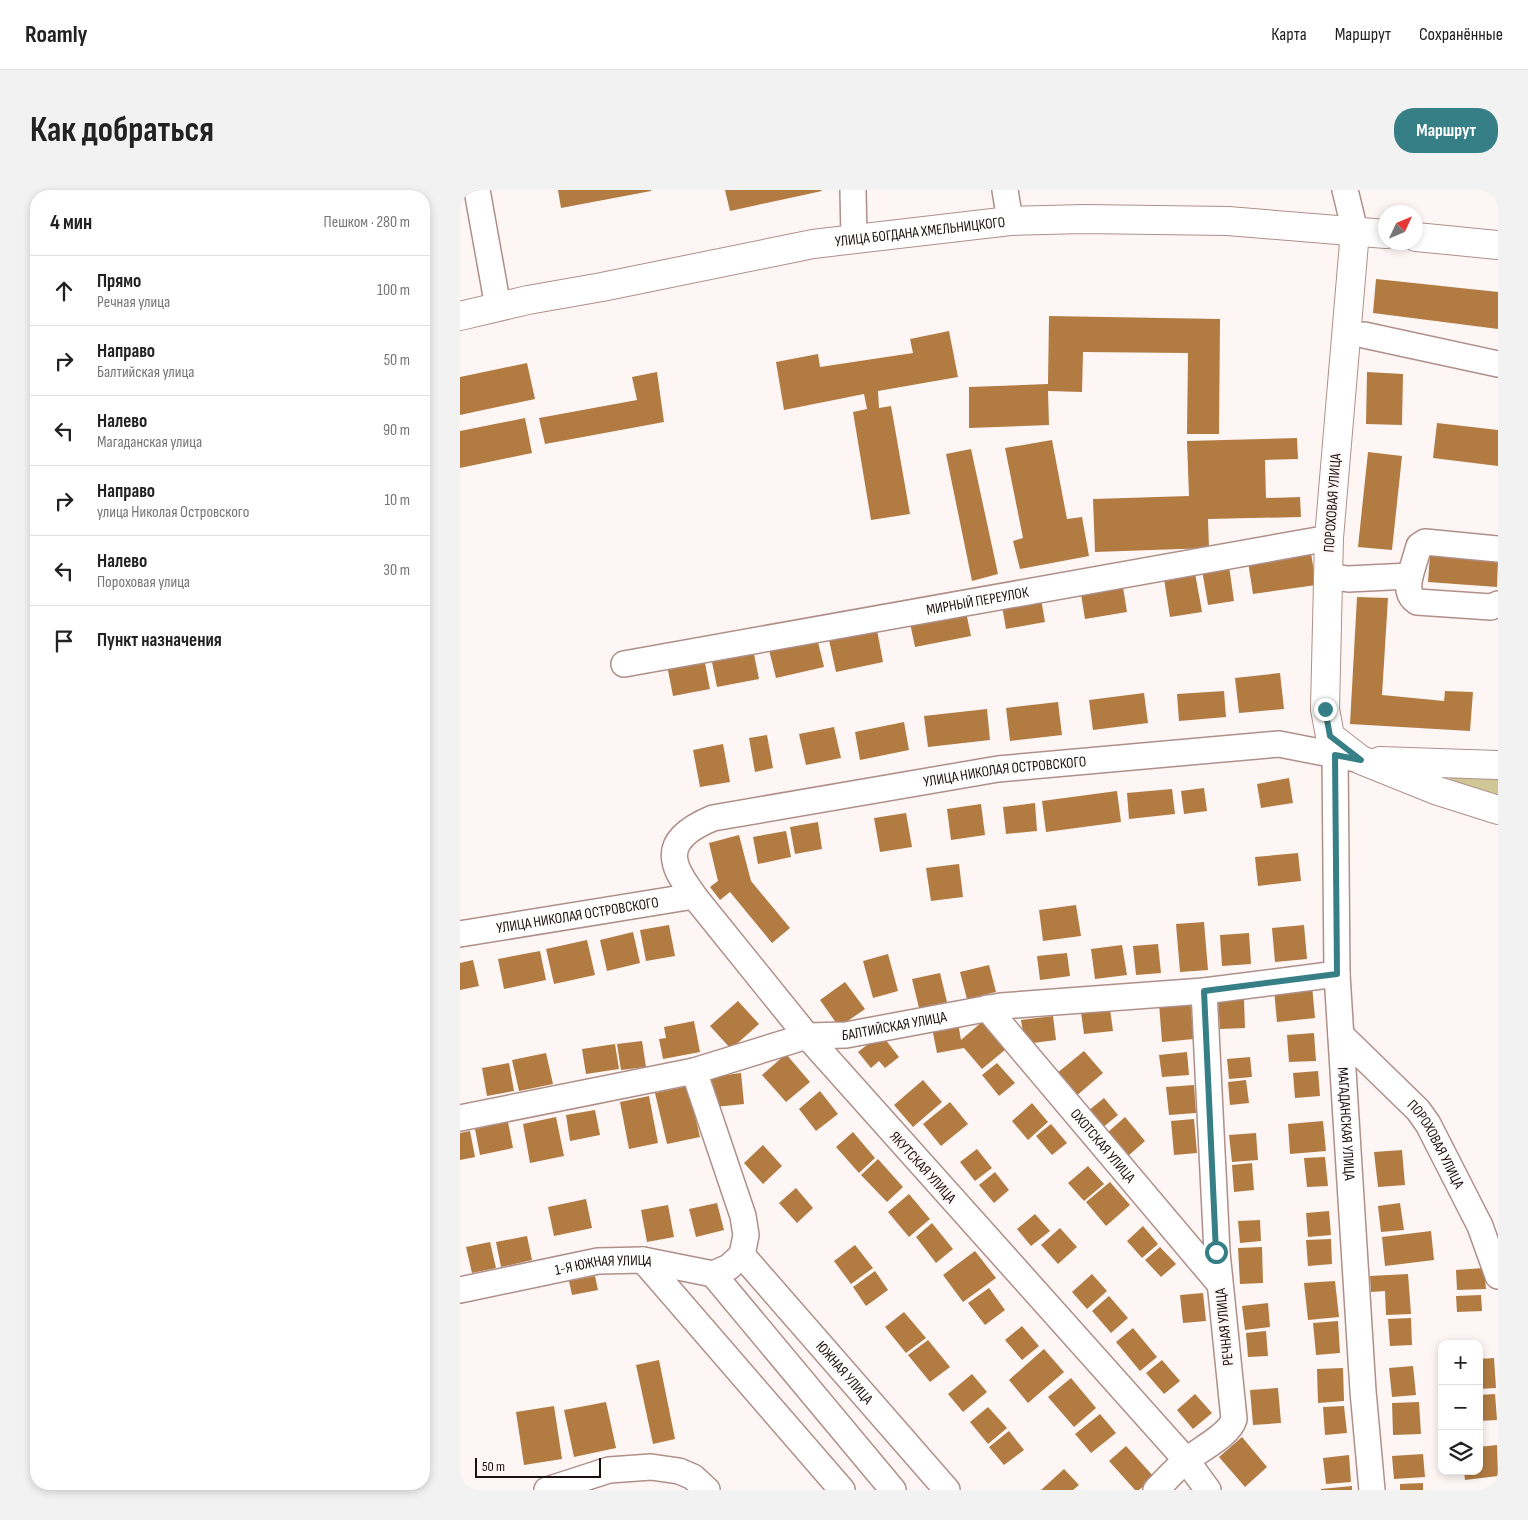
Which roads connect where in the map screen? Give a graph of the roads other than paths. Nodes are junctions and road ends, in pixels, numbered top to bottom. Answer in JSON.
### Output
{"nodes":[{"id":1,"x":854,"y":190,"type":"edge"},
{"id":2,"x":1004,"y":190,"type":"edge"},
{"id":3,"x":1345,"y":190,"type":"edge"},
{"id":4,"x":472,"y":199,"type":"edge"},
{"id":5,"x":1010,"y":221,"type":"junction"},
{"id":6,"x":1355,"y":231,"type":"junction"},
{"id":7,"x":1378,"y":233,"type":"edge"},
{"id":8,"x":1423,"y":238,"type":"edge"},
{"id":9,"x":854,"y":239,"type":"junction"},
{"id":10,"x":1498,"y":245,"type":"edge"},
{"id":11,"x":498,"y":307,"type":"junction"},
{"id":12,"x":460,"y":316,"type":"edge"},
{"id":13,"x":1364,"y":336,"type":"dead end"},
{"id":14,"x":1498,"y":364,"type":"edge"},
{"id":15,"x":1329,"y":538,"type":"junction"},
{"id":16,"x":1498,"y":549,"type":"edge"},
{"id":17,"x":1327,"y":576,"type":"junction"},
{"id":18,"x":1410,"y":576,"type":"junction"},
{"id":19,"x":1498,"y":604,"type":"edge"},
{"id":20,"x":624,"y":664,"type":"dead end"},
{"id":21,"x":1348,"y":758,"type":"junction"},
{"id":22,"x":1498,"y":764,"type":"edge"},
{"id":23,"x":1498,"y":810,"type":"edge"},
{"id":24,"x":675,"y":862,"type":"joint"},
{"id":25,"x":694,"y":896,"type":"junction"},
{"id":26,"x":460,"y":934,"type":"edge"},
{"id":27,"x":1337,"y":974,"type":"junction"},
{"id":28,"x":1204,"y":991,"type":"junction"},
{"id":29,"x":987,"y":1008,"type":"junction"},
{"id":30,"x":1341,"y":1035,"type":"junction"},
{"id":31,"x":807,"y":1036,"type":"junction"},
{"id":32,"x":694,"y":1071,"type":"junction"},
{"id":33,"x":460,"y":1118,"type":"edge"},
{"id":34,"x":742,"y":1255,"type":"junction"},
{"id":35,"x":643,"y":1260,"type":"junction"},
{"id":36,"x":713,"y":1274,"type":"junction"},
{"id":37,"x":1498,"y":1276,"type":"edge"},
{"id":38,"x":1219,"y":1283,"type":"junction"},
{"id":39,"x":460,"y":1290,"type":"edge"},
{"id":40,"x":1186,"y":1460,"type":"junction"},
{"id":41,"x":686,"y":1480,"type":"edge"},
{"id":42,"x":547,"y":1490,"type":"edge"},
{"id":43,"x":707,"y":1490,"type":"edge"},
{"id":44,"x":842,"y":1490,"type":"edge"},
{"id":45,"x":893,"y":1490,"type":"edge"},
{"id":46,"x":946,"y":1490,"type":"edge"},
{"id":47,"x":1156,"y":1490,"type":"edge"},
{"id":48,"x":1208,"y":1490,"type":"edge"},
{"id":49,"x":1372,"y":1490,"type":"edge"}],
"edges":[{"from":1,"to":9,"type":"street"},
{"from":2,"to":5,"type":"street"},
{"from":3,"to":6,"type":"street"},
{"from":4,"to":11,"type":"street"},
{"from":5,"to":6,"type":"main road","name":"УЛИЦА БОГДАНА ХМЕЛЬНИЦКОГО"},
{"from":5,"to":9,"type":"main road","name":"УЛИЦА БОГДАНА ХМЕЛЬНИЦКОГО"},
{"from":6,"to":7,"type":"main road","name":"УЛИЦА БОГДАНА ХМЕЛЬНИЦКОГО"},
{"from":6,"to":15,"type":"main road","name":"ПОРОХОВАЯ УЛИЦА"},
{"from":8,"to":10,"type":"main road"},
{"from":9,"to":11,"type":"main road","name":"УЛИЦА БОГДАНА ХМЕЛЬНИЦКОГО"},
{"from":11,"to":12,"type":"main road","name":"УЛИЦА БОГДАНА ХМЕЛЬНИЦКОГО"},
{"from":13,"to":14,"type":"street"},
{"from":15,"to":17,"type":"main road","name":"ПОРОХОВАЯ УЛИЦА"},
{"from":15,"to":20,"type":"street","name":"МИРНЫЙ ПЕРЕУЛОК"},
{"from":16,"to":18,"type":"street"},
{"from":17,"to":18,"type":"street"},
{"from":17,"to":21,"type":"main road","name":"ПОРОХОВАЯ УЛИЦА"},
{"from":18,"to":19,"type":"street"},
{"from":21,"to":22,"type":"main road","name":"УЛИЦА НИКОЛАЯ ОСТРОВСКОГО"},
{"from":21,"to":23,"type":"main road","name":"УЛИЦА НИКОЛАЯ ОСТРОВСКОГО"},
{"from":21,"to":24,"type":"street","name":"УЛИЦА НИКОЛАЯ ОСТРОВСКОГО"},
{"from":21,"to":27,"type":"street","name":"МАГАДАНСКАЯ УЛИЦА"},
{"from":24,"to":25,"type":"street","name":"ЯКУТСКАЯ УЛИЦА"},
{"from":25,"to":26,"type":"street","name":"УЛИЦА НИКОЛАЯ ОСТРОВСКОГО"},
{"from":25,"to":31,"type":"street","name":"ЯКУТСКАЯ УЛИЦА"},
{"from":27,"to":28,"type":"street","name":"БАЛТИЙСКАЯ УЛИЦА"},
{"from":27,"to":30,"type":"street","name":"МАГАДАНСКАЯ УЛИЦА"},
{"from":28,"to":29,"type":"street","name":"БАЛТИЙСКАЯ УЛИЦА"},
{"from":28,"to":38,"type":"street","name":"РЕЧНАЯ УЛИЦА"},
{"from":29,"to":31,"type":"street","name":"БАЛТИЙСКАЯ УЛИЦА"},
{"from":29,"to":38,"type":"street","name":"ОХОТСКАЯ УЛИЦА"},
{"from":30,"to":37,"type":"street","name":"ПОРОХОВАЯ УЛИЦА"},
{"from":30,"to":49,"type":"street","name":"МАГАДАНСКАЯ УЛИЦА"},
{"from":31,"to":32,"type":"street","name":"БАЛТИЙСКАЯ УЛИЦА"},
{"from":31,"to":40,"type":"street","name":"ЯКУТСКАЯ УЛИЦА"},
{"from":32,"to":33,"type":"street","name":"БАЛТИЙСКАЯ УЛИЦА"},
{"from":32,"to":34,"type":"street"},
{"from":34,"to":36,"type":"street"},
{"from":34,"to":46,"type":"street","name":"ЮЖНАЯ УЛИЦА"},
{"from":35,"to":36,"type":"street","name":"1-Я ЮЖНАЯ УЛИЦА"},
{"from":35,"to":39,"type":"street","name":"1-Я ЮЖНАЯ УЛИЦА"},
{"from":35,"to":44,"type":"street"},
{"from":36,"to":45,"type":"street"},
{"from":38,"to":40,"type":"street","name":"РЕЧНАЯ УЛИЦА"},
{"from":40,"to":47,"type":"street","name":"РЕЧНАЯ УЛИЦА"},
{"from":40,"to":48,"type":"street","name":"ЯКУТСКАЯ УЛИЦА"},
{"from":41,"to":42,"type":"street"},
{"from":41,"to":43,"type":"street"}]}
